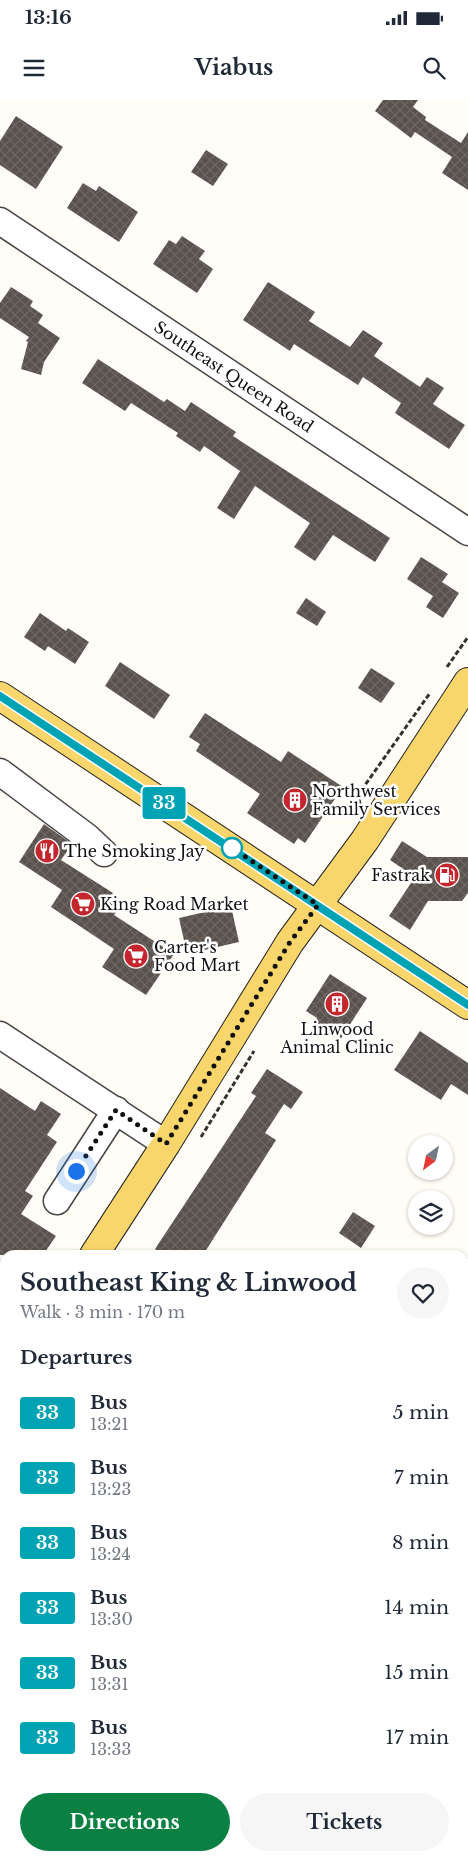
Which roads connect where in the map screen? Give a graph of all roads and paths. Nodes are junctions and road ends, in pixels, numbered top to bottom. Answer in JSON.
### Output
{"nodes":[{"id":1,"x":0,"y":222,"type":"edge"},
{"id":2,"x":468,"y":532,"type":"edge"},
{"id":3,"x":468,"y":637,"type":"edge"},
{"id":4,"x":442,"y":675,"type":"dead end"},
{"id":5,"x":468,"y":682,"type":"edge"},
{"id":6,"x":432,"y":689,"type":"dead end"},
{"id":7,"x":0,"y":696,"type":"edge"},
{"id":8,"x":0,"y":772,"type":"edge"},
{"id":9,"x":358,"y":796,"type":"dead end"},
{"id":10,"x":104,"y":853,"type":"dead end"},
{"id":11,"x":318,"y":905,"type":"junction"},
{"id":12,"x":468,"y":1005,"type":"edge"},
{"id":13,"x":0,"y":1035,"type":"edge"},
{"id":14,"x":116,"y":1110,"type":"junction"},
{"id":15,"x":166,"y":1144,"type":"junction"},
{"id":16,"x":57,"y":1201,"type":"dead end"},
{"id":17,"x":97,"y":1250,"type":"edge"}],
"edges":[{"from":1,"to":2,"type":"street","name":"Southeast Queen Road"},
{"from":3,"to":4,"type":"path"},
{"from":5,"to":11,"type":"main road"},
{"from":6,"to":9,"type":"path"},
{"from":7,"to":11,"type":"main road"},
{"from":8,"to":10,"type":"street"},
{"from":11,"to":12,"type":"main road"},
{"from":11,"to":15,"type":"main road"},
{"from":13,"to":14,"type":"street"},
{"from":14,"to":15,"type":"street"},
{"from":14,"to":16,"type":"street"},
{"from":15,"to":17,"type":"main road"}]}
